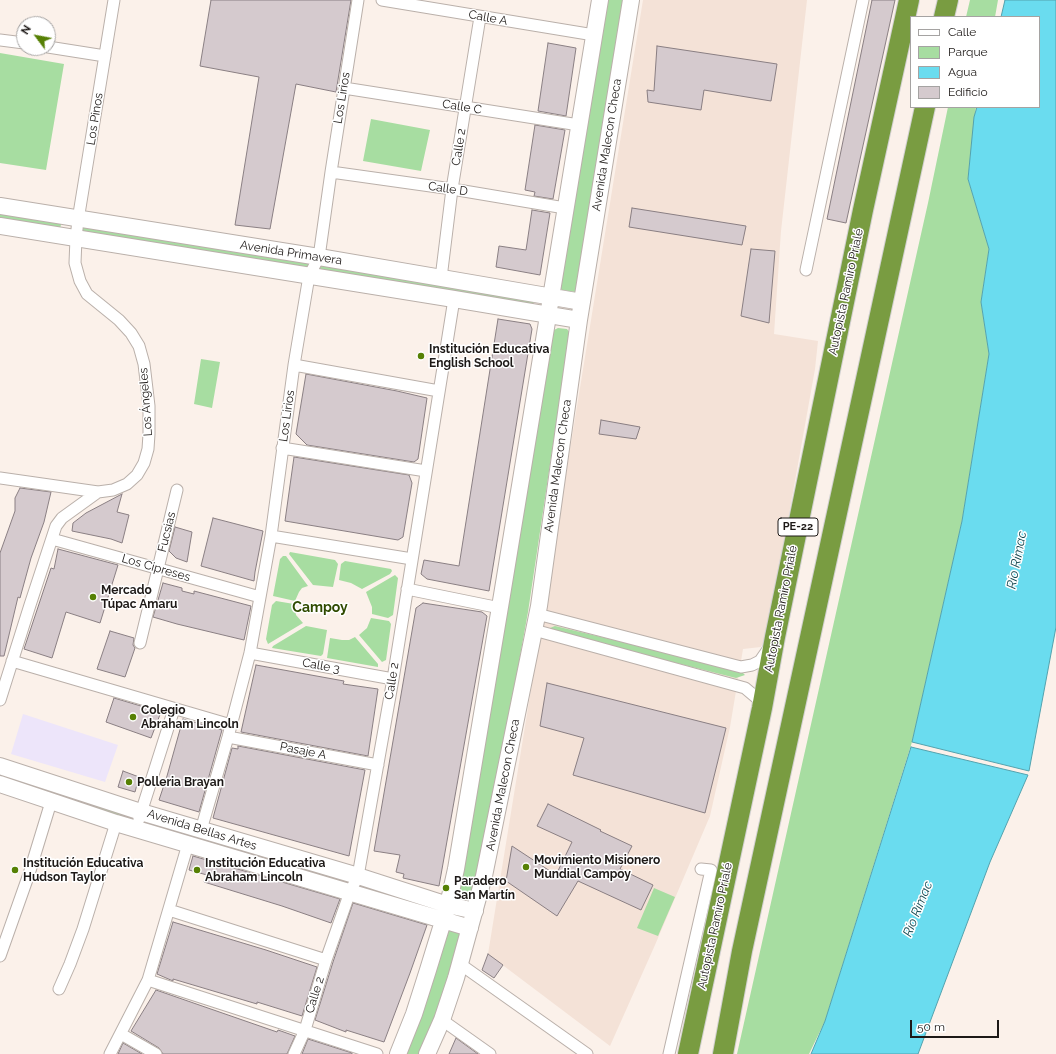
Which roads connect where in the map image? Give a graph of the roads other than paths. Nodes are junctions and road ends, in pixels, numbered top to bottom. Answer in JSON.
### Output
{"nodes":[{"id":1,"x":114,"y":0,"type":"edge"},
{"id":2,"x":358,"y":0,"type":"edge"},
{"id":3,"x":382,"y":0,"type":"edge"},
{"id":4,"x":600,"y":0,"type":"edge"},
{"id":5,"x":631,"y":0,"type":"edge"},
{"id":6,"x":863,"y":0,"type":"edge"},
{"id":7,"x":909,"y":0,"type":"edge"},
{"id":8,"x":948,"y":0,"type":"edge"},
{"id":9,"x":944,"y":16,"type":"edge"},
{"id":10,"x":480,"y":17,"type":"junction"},
{"id":11,"x":594,"y":35,"type":"junction"},
{"id":12,"x":0,"y":40,"type":"edge"},
{"id":13,"x":16,"y":42,"type":"edge"},
{"id":14,"x":56,"y":48,"type":"edge"},
{"id":15,"x":105,"y":56,"type":"junction"},
{"id":16,"x":344,"y":88,"type":"junction"},
{"id":17,"x":465,"y":107,"type":"junction"},
{"id":18,"x":925,"y":108,"type":"edge"},
{"id":19,"x":579,"y":125,"type":"junction"},
{"id":20,"x":330,"y":172,"type":"junction"},
{"id":21,"x":452,"y":189,"type":"junction"},
{"id":22,"x":0,"y":206,"type":"edge"},
{"id":23,"x":565,"y":208,"type":"junction"},
{"id":24,"x":78,"y":220,"type":"junction"},
{"id":25,"x":0,"y":226,"type":"edge"},
{"id":26,"x":76,"y":238,"type":"junction"},
{"id":27,"x":319,"y":257,"type":"junction"},
{"id":28,"x":806,"y":270,"type":"dead end"},
{"id":29,"x":309,"y":276,"type":"junction"},
{"id":30,"x":441,"y":278,"type":"junction"},
{"id":31,"x":552,"y":298,"type":"junction"},
{"id":32,"x":454,"y":299,"type":"junction"},
{"id":33,"x":582,"y":302,"type":"junction"},
{"id":34,"x":549,"y":315,"type":"junction"},
{"id":35,"x":579,"y":320,"type":"junction"},
{"id":36,"x":294,"y":365,"type":"junction"},
{"id":37,"x":439,"y":391,"type":"junction"},
{"id":38,"x":282,"y":448,"type":"junction"},
{"id":39,"x":426,"y":471,"type":"junction"},
{"id":40,"x":0,"y":478,"type":"edge"},
{"id":41,"x":177,"y":490,"type":"dead end"},
{"id":42,"x":98,"y":492,"type":"junction"},
{"id":43,"x":271,"y":536,"type":"junction"},
{"id":44,"x":52,"y":539,"type":"junction"},
{"id":45,"x":412,"y":559,"type":"junction"},
{"id":46,"x":158,"y":568,"type":"junction"},
{"id":47,"x":407,"y":589,"type":"junction"},
{"id":48,"x":260,"y":598,"type":"junction"},
{"id":49,"x":500,"y":608,"type":"junction"},
{"id":50,"x":535,"y":622,"type":"junction"},
{"id":51,"x":775,"y":637,"type":"junction"},
{"id":52,"x":140,"y":643,"type":"dead end"},
{"id":53,"x":250,"y":654,"type":"junction"},
{"id":54,"x":12,"y":661,"type":"junction"},
{"id":55,"x":393,"y":679,"type":"junction"},
{"id":56,"x":0,"y":700,"type":"edge"},
{"id":57,"x":762,"y":708,"type":"junction"},
{"id":58,"x":174,"y":709,"type":"junction"},
{"id":59,"x":231,"y":725,"type":"junction"},
{"id":60,"x":228,"y":737,"type":"junction"},
{"id":61,"x":378,"y":765,"type":"junction"},
{"id":62,"x":0,"y":766,"type":"edge"},
{"id":63,"x":0,"y":784,"type":"edge"},
{"id":64,"x":51,"y":802,"type":"junction"},
{"id":65,"x":141,"y":812,"type":"junction"},
{"id":66,"x":116,"y":823,"type":"junction"},
{"id":67,"x":136,"y":828,"type":"junction"},
{"id":68,"x":201,"y":830,"type":"junction"},
{"id":69,"x":188,"y":844,"type":"junction"},
{"id":70,"x":701,"y":869,"type":"dead end"},
{"id":71,"x":358,"y":876,"type":"junction"},
{"id":72,"x":350,"y":892,"type":"junction"},
{"id":73,"x":448,"y":904,"type":"junction"},
{"id":74,"x":169,"y":910,"type":"junction"},
{"id":75,"x":475,"y":911,"type":"junction"},
{"id":76,"x":443,"y":921,"type":"junction"},
{"id":77,"x":470,"y":928,"type":"junction"},
{"id":78,"x":0,"y":956,"type":"edge"},
{"id":79,"x":326,"y":960,"type":"junction"},
{"id":80,"x":460,"y":964,"type":"junction"},
{"id":81,"x":148,"y":980,"type":"junction"},
{"id":82,"x":59,"y":989,"type":"dead end"},
{"id":83,"x":442,"y":1020,"type":"junction"},
{"id":84,"x":305,"y":1030,"type":"junction"},
{"id":85,"x":121,"y":1034,"type":"junction"},
{"id":86,"x":110,"y":1054,"type":"edge"},
{"id":87,"x":156,"y":1054,"type":"edge"},
{"id":88,"x":294,"y":1054,"type":"edge"},
{"id":89,"x":377,"y":1054,"type":"edge"},
{"id":90,"x":398,"y":1054,"type":"edge"},
{"id":91,"x":427,"y":1054,"type":"edge"},
{"id":92,"x":490,"y":1054,"type":"edge"},
{"id":93,"x":587,"y":1054,"type":"edge"},
{"id":94,"x":669,"y":1054,"type":"edge"},
{"id":95,"x":688,"y":1054,"type":"edge"},
{"id":96,"x":723,"y":1054,"type":"edge"}],
"edges":[{"from":1,"to":15,"type":"street","name":"Los Pinos"},
{"from":2,"to":16,"type":"street","name":"Los Lirios"},
{"from":3,"to":10,"type":"street","name":"Calle A"},
{"from":4,"to":11,"type":"street"},
{"from":5,"to":33,"type":"street","name":"Avenida Malecon Checa"},
{"from":6,"to":28,"type":"street"},
{"from":7,"to":51,"type":"highway","name":"Autopista Ramiro Prialé","number":"PE-22"},
{"from":8,"to":9,"type":"highway"},
{"from":10,"to":11,"type":"street","name":"Calle A"},
{"from":10,"to":17,"type":"street","name":"Calle 2"},
{"from":11,"to":19,"type":"street"},
{"from":12,"to":13,"type":"street"},
{"from":14,"to":15,"type":"street"},
{"from":15,"to":24,"type":"street","name":"Los Pinos"},
{"from":16,"to":17,"type":"street","name":"Calle C"},
{"from":16,"to":20,"type":"street","name":"Los Lirios"},
{"from":17,"to":19,"type":"street","name":"Calle C"},
{"from":17,"to":21,"type":"street","name":"Calle 2"},
{"from":18,"to":96,"type":"highway","number":"PE-22"},
{"from":19,"to":23,"type":"street"},
{"from":20,"to":21,"type":"street","name":"Calle D"},
{"from":20,"to":27,"type":"street","name":"Los Lirios"},
{"from":21,"to":23,"type":"street","name":"Calle D"},
{"from":21,"to":30,"type":"street","name":"Calle 2"},
{"from":22,"to":24,"type":"street","name":"Avenida Primavera"},
{"from":23,"to":31,"type":"street"},
{"from":24,"to":26,"type":"street","name":"Los Pinos"},
{"from":24,"to":27,"type":"street","name":"Avenida Primavera"},
{"from":25,"to":26,"type":"street","name":"Avenida Primavera"},
{"from":26,"to":29,"type":"street","name":"Avenida Primavera"},
{"from":26,"to":42,"type":"street","name":"Los Ángeles"},
{"from":27,"to":29,"type":"street","name":"Los Lirios"},
{"from":27,"to":30,"type":"street","name":"Avenida Primavera"},
{"from":29,"to":32,"type":"street","name":"Avenida Primavera"},
{"from":29,"to":36,"type":"street","name":"Los Lirios"},
{"from":30,"to":31,"type":"street","name":"Avenida Primavera"},
{"from":31,"to":33,"type":"street","name":"Avenida Primavera"},
{"from":31,"to":34,"type":"street"},
{"from":32,"to":34,"type":"street","name":"Avenida Primavera"},
{"from":32,"to":37,"type":"street","name":"Calle 2"},
{"from":33,"to":35,"type":"street","name":"Avenida Malecon Checa"},
{"from":34,"to":35,"type":"street","name":"Avenida Primavera"},
{"from":34,"to":49,"type":"street"},
{"from":35,"to":50,"type":"street","name":"Avenida Malecon Checa"},
{"from":36,"to":37,"type":"street"},
{"from":36,"to":38,"type":"street","name":"Los Lirios"},
{"from":37,"to":39,"type":"street","name":"Calle 2"},
{"from":38,"to":39,"type":"street"},
{"from":38,"to":43,"type":"street","name":"Los Lirios"},
{"from":39,"to":45,"type":"street","name":"Calle 2"},
{"from":40,"to":42,"type":"street"},
{"from":41,"to":46,"type":"street","name":"Fucsias"},
{"from":42,"to":44,"type":"street","name":"Los Ángeles"},
{"from":43,"to":45,"type":"street"},
{"from":43,"to":48,"type":"street","name":"Los Lirios"},
{"from":44,"to":46,"type":"street","name":"Los Cipreses"},
{"from":44,"to":54,"type":"street","name":"Los Ángeles"},
{"from":45,"to":47,"type":"street","name":"Calle 2"},
{"from":46,"to":48,"type":"street","name":"Los Cipreses"},
{"from":46,"to":52,"type":"street","name":"Fucsias"},
{"from":47,"to":49,"type":"street"},
{"from":47,"to":55,"type":"street","name":"Calle 2"},
{"from":48,"to":53,"type":"street","name":"Los Lirios"},
{"from":49,"to":73,"type":"street"},
{"from":50,"to":51,"type":"street"},
{"from":50,"to":57,"type":"street"},
{"from":50,"to":75,"type":"street","name":"Avenida Malecon Checa"},
{"from":51,"to":57,"type":"highway","name":"Autopista Ramiro Prialé","number":"PE-22"},
{"from":53,"to":55,"type":"street","name":"Calle 3"},
{"from":53,"to":59,"type":"street","name":"Los Lirios"},
{"from":54,"to":56,"type":"street","name":"Los Ángeles"},
{"from":54,"to":58,"type":"street"},
{"from":55,"to":61,"type":"street","name":"Calle 2"},
{"from":57,"to":95,"type":"highway","name":"Autopista Ramiro Prialé","number":"PE-22"},
{"from":58,"to":59,"type":"street"},
{"from":58,"to":65,"type":"street"},
{"from":59,"to":60,"type":"street","name":"Los Lirios"},
{"from":60,"to":61,"type":"street","name":"Pasaje A"},
{"from":60,"to":68,"type":"street","name":"Los Lirios"},
{"from":61,"to":71,"type":"street","name":"Calle 2"},
{"from":62,"to":65,"type":"street","name":"Avenida Bellas Artes"},
{"from":63,"to":64,"type":"street","name":"Avenida Bellas Artes"},
{"from":64,"to":66,"type":"street","name":"Avenida Bellas Artes"},
{"from":64,"to":78,"type":"street"},
{"from":65,"to":67,"type":"street"},
{"from":65,"to":68,"type":"street","name":"Avenida Bellas Artes"},
{"from":66,"to":67,"type":"street","name":"Avenida Bellas Artes"},
{"from":66,"to":82,"type":"street"},
{"from":67,"to":69,"type":"street","name":"Avenida Bellas Artes"},
{"from":68,"to":71,"type":"street","name":"Avenida Bellas Artes"},
{"from":69,"to":72,"type":"street","name":"Avenida Bellas Artes"},
{"from":69,"to":74,"type":"street"},
{"from":70,"to":94,"type":"street"},
{"from":71,"to":72,"type":"street","name":"Calle 2"},
{"from":71,"to":73,"type":"street","name":"Avenida Bellas Artes"},
{"from":72,"to":76,"type":"street","name":"Avenida Bellas Artes"},
{"from":72,"to":79,"type":"street","name":"Calle 2"},
{"from":73,"to":75,"type":"street","name":"Avenida Bellas Artes"},
{"from":73,"to":76,"type":"street"},
{"from":74,"to":79,"type":"street"},
{"from":74,"to":81,"type":"street"},
{"from":75,"to":77,"type":"street","name":"Avenida Malecon Checa"},
{"from":76,"to":77,"type":"street","name":"Avenida Bellas Artes"},
{"from":76,"to":90,"type":"street"},
{"from":77,"to":80,"type":"street","name":"Avenida Malecon Checa"},
{"from":79,"to":84,"type":"street","name":"Calle 2"},
{"from":80,"to":83,"type":"street","name":"Avenida Malecon Checa"},
{"from":80,"to":93,"type":"street"},
{"from":81,"to":84,"type":"street"},
{"from":81,"to":85,"type":"street"},
{"from":83,"to":91,"type":"street","name":"Avenida Malecon Checa"},
{"from":83,"to":92,"type":"street"},
{"from":84,"to":88,"type":"street","name":"Calle 2"},
{"from":84,"to":89,"type":"street"},
{"from":85,"to":86,"type":"street"},
{"from":85,"to":87,"type":"street"}]}
